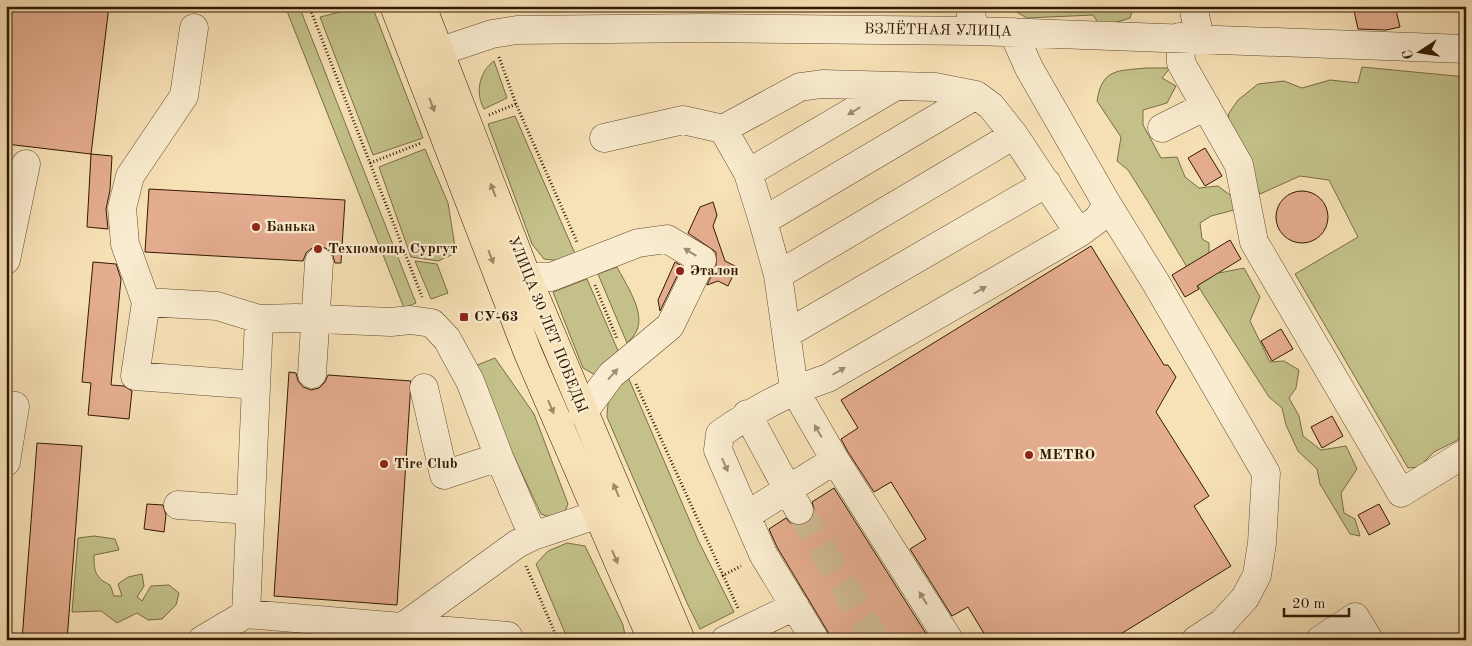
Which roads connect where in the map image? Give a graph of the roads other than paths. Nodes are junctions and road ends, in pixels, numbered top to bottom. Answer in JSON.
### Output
{"nodes":[{"id":1,"x":394,"y":6,"type":"edge"},
{"id":2,"x":422,"y":6,"type":"edge"},
{"id":3,"x":1193,"y":6,"type":"edge"},
{"id":4,"x":703,"y":17,"type":"edge"},
{"id":5,"x":972,"y":18,"type":"edge"},
{"id":6,"x":194,"y":28,"type":"dead end"},
{"id":7,"x":1013,"y":32,"type":"junction"},
{"id":8,"x":1190,"y":38,"type":"junction"},
{"id":9,"x":1466,"y":49,"type":"edge"},
{"id":10,"x":426,"y":55,"type":"junction"},
{"id":11,"x":896,"y":86,"type":"junction"},
{"id":12,"x":976,"y":96,"type":"junction"},
{"id":13,"x":1206,"y":106,"type":"junction"},
{"id":14,"x":1162,"y":128,"type":"dead end"},
{"id":15,"x":722,"y":129,"type":"junction"},
{"id":16,"x":1014,"y":135,"type":"junction"},
{"id":17,"x":604,"y":138,"type":"dead end"},
{"id":18,"x":26,"y":164,"type":"dead end"},
{"id":19,"x":748,"y":174,"type":"junction"},
{"id":20,"x":1047,"y":184,"type":"junction"},
{"id":21,"x":1107,"y":204,"type":"junction"},
{"id":22,"x":763,"y":221,"type":"junction"},
{"id":23,"x":1079,"y":233,"type":"junction"},
{"id":24,"x":6,"y":260,"type":"edge"},
{"id":25,"x":319,"y":262,"type":"dead end"},
{"id":26,"x":778,"y":275,"type":"junction"},
{"id":27,"x":526,"y":277,"type":"junction"},
{"id":28,"x":146,"y":302,"type":"junction"},
{"id":29,"x":259,"y":319,"type":"junction"},
{"id":30,"x":316,"y":320,"type":"junction"},
{"id":31,"x":788,"y":333,"type":"junction"},
{"id":32,"x":312,"y":374,"type":"dead end"},
{"id":33,"x":256,"y":385,"type":"junction"},
{"id":34,"x":424,"y":388,"type":"dead end"},
{"id":35,"x":794,"y":389,"type":"junction"},
{"id":36,"x":6,"y":405,"type":"edge"},
{"id":37,"x":584,"y":413,"type":"junction"},
{"id":38,"x":747,"y":414,"type":"junction"},
{"id":39,"x":1466,"y":453,"type":"edge"},
{"id":40,"x":498,"y":456,"type":"junction"},
{"id":41,"x":835,"y":460,"type":"junction"},
{"id":42,"x":6,"y":462,"type":"edge"},
{"id":43,"x":793,"y":499,"type":"junction"},
{"id":44,"x":178,"y":505,"type":"dead end"},
{"id":45,"x":250,"y":510,"type":"junction"},
{"id":46,"x":596,"y":515,"type":"junction"},
{"id":47,"x":747,"y":515,"type":"junction"},
{"id":48,"x":533,"y":536,"type":"junction"},
{"id":49,"x":794,"y":606,"type":"junction"},
{"id":50,"x":246,"y":614,"type":"junction"},
{"id":51,"x":401,"y":628,"type":"junction"},
{"id":52,"x":737,"y":634,"type":"edge"},
{"id":53,"x":508,"y":636,"type":"dead end"},
{"id":54,"x":202,"y":640,"type":"edge"},
{"id":55,"x":652,"y":640,"type":"edge"},
{"id":56,"x":681,"y":640,"type":"edge"},
{"id":57,"x":815,"y":640,"type":"edge"},
{"id":58,"x":948,"y":640,"type":"edge"},
{"id":59,"x":1196,"y":640,"type":"edge"},
{"id":60,"x":1320,"y":640,"type":"edge"},
{"id":61,"x":1369,"y":640,"type":"edge"}],
"edges":[{"from":1,"to":10,"type":"main road","name":"УЛИЦА 30 ЛЕТ ПОБЕДЫ"},
{"from":2,"to":10,"type":"main road","name":"УЛИЦА 30 ЛЕТ ПОБЕДЫ"},
{"from":3,"to":8,"type":"street"},
{"from":4,"to":5,"type":"street","name":"ВЗЛЁТНАЯ УЛИЦА"},
{"from":4,"to":10,"type":"street","name":"ВЗЛЁТНАЯ УЛИЦА"},
{"from":5,"to":7,"type":"street","name":"ВЗЛЁТНАЯ УЛИЦА"},
{"from":6,"to":28,"type":"street"},
{"from":7,"to":8,"type":"street","name":"ВЗЛЁТНАЯ УЛИЦА"},
{"from":7,"to":21,"type":"street"},
{"from":8,"to":9,"type":"street","name":"ВЗЛЁТНАЯ УЛИЦА"},
{"from":8,"to":13,"type":"street"},
{"from":27,"to":10,"type":"main road","name":"УЛИЦА 30 ЛЕТ ПОБЕДЫ","one_way":true},
{"from":10,"to":46,"type":"main road","name":"УЛИЦА 30 ЛЕТ ПОБЕДЫ","one_way":true},
{"from":11,"to":12,"type":"street"},
{"from":11,"to":15,"type":"street"},
{"from":11,"to":19,"type":"street","one_way":true},
{"from":12,"to":16,"type":"street"},
{"from":12,"to":22,"type":"street"},
{"from":13,"to":14,"type":"street"},
{"from":13,"to":39,"type":"street"},
{"from":15,"to":17,"type":"street"},
{"from":15,"to":19,"type":"street"},
{"from":16,"to":20,"type":"street"},
{"from":16,"to":26,"type":"street"},
{"from":18,"to":24,"type":"street"},
{"from":19,"to":22,"type":"street"},
{"from":20,"to":23,"type":"street"},
{"from":20,"to":31,"type":"street"},
{"from":21,"to":23,"type":"street"},
{"from":21,"to":59,"type":"street"},
{"from":22,"to":26,"type":"street"},
{"from":35,"to":23,"type":"street","one_way":true},
{"from":25,"to":30,"type":"street"},
{"from":26,"to":31,"type":"street"},
{"from":27,"to":37,"type":"main road","name":"УЛИЦА 30 ЛЕТ ПОБЕДЫ"},
{"from":37,"to":27,"type":"street","one_way":true},
{"from":28,"to":29,"type":"street"},
{"from":28,"to":33,"type":"street"},
{"from":29,"to":30,"type":"street"},
{"from":29,"to":33,"type":"street"},
{"from":30,"to":32,"type":"street"},
{"from":30,"to":40,"type":"street"},
{"from":31,"to":35,"type":"street"},
{"from":33,"to":45,"type":"street"},
{"from":34,"to":40,"type":"street"},
{"from":35,"to":38,"type":"street"},
{"from":41,"to":35,"type":"street","one_way":true},
{"from":36,"to":42,"type":"street"},
{"from":56,"to":37,"type":"main road","name":"УЛИЦА 30 ЛЕТ ПОБЕДЫ","one_way":true},
{"from":38,"to":43,"type":"street"},
{"from":38,"to":47,"type":"street","one_way":true},
{"from":40,"to":48,"type":"street"},
{"from":41,"to":43,"type":"street"},
{"from":58,"to":41,"type":"street","one_way":true},
{"from":43,"to":47,"type":"street"},
{"from":44,"to":45,"type":"street"},
{"from":45,"to":50,"type":"street"},
{"from":46,"to":48,"type":"street"},
{"from":46,"to":55,"type":"main road","name":"УЛИЦА 30 ЛЕТ ПОБЕДЫ","one_way":true},
{"from":47,"to":49,"type":"street"},
{"from":48,"to":51,"type":"street"},
{"from":49,"to":52,"type":"street"},
{"from":49,"to":57,"type":"street"},
{"from":50,"to":51,"type":"street"},
{"from":50,"to":54,"type":"street"},
{"from":51,"to":53,"type":"street"},
{"from":60,"to":61,"type":"street"}]}
